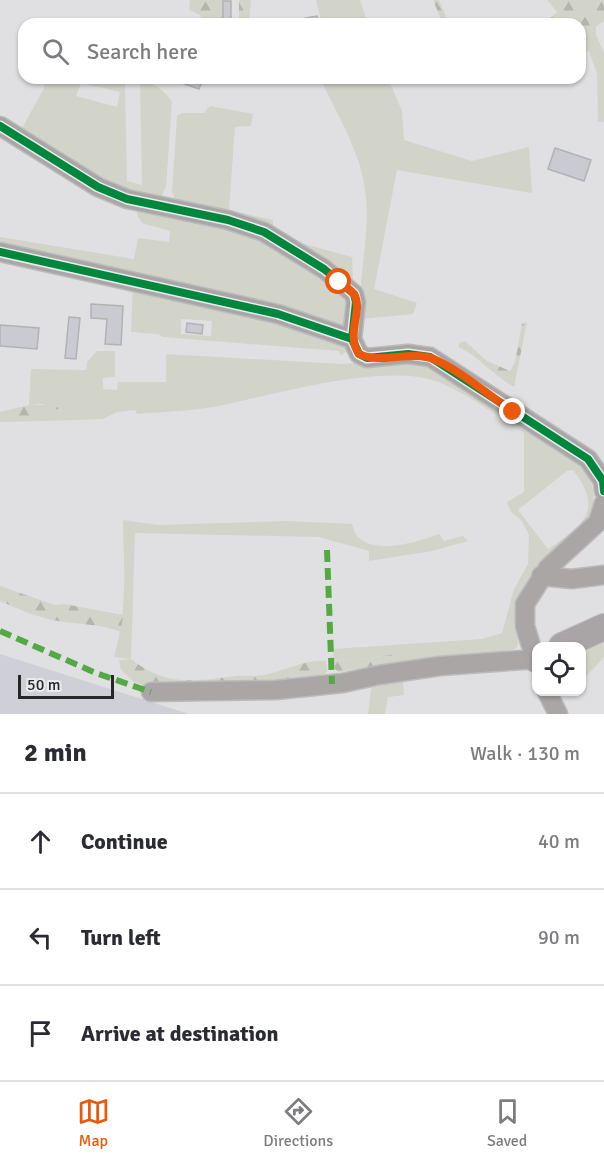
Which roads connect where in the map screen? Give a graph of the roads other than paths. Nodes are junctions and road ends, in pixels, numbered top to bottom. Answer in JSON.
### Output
{"nodes":[{"id":1,"x":0,"y":126,"type":"edge"},
{"id":2,"x":0,"y":252,"type":"edge"},
{"id":3,"x":352,"y":339,"type":"junction"},
{"id":4,"x":604,"y":491,"type":"edge"},
{"id":5,"x":604,"y":503,"type":"edge"},
{"id":6,"x":604,"y":575,"type":"edge"},
{"id":7,"x":541,"y":576,"type":"junction"},
{"id":8,"x":604,"y":627,"type":"edge"},
{"id":9,"x":571,"y":642,"type":"edge"},
{"id":10,"x":532,"y":648,"type":"edge"},
{"id":11,"x":532,"y":660,"type":"edge"},
{"id":12,"x":151,"y":692,"type":"dead end"},
{"id":13,"x":549,"y":696,"type":"edge"},
{"id":14,"x":558,"y":714,"type":"edge"}],
"edges":[{"from":1,"to":3,"type":"street"},
{"from":2,"to":3,"type":"street"},
{"from":3,"to":4,"type":"street"},
{"from":5,"to":7,"type":"street"},
{"from":6,"to":7,"type":"street"},
{"from":7,"to":10,"type":"street"},
{"from":8,"to":9,"type":"highway"},
{"from":11,"to":12,"type":"street"},
{"from":13,"to":14,"type":"street"}]}
